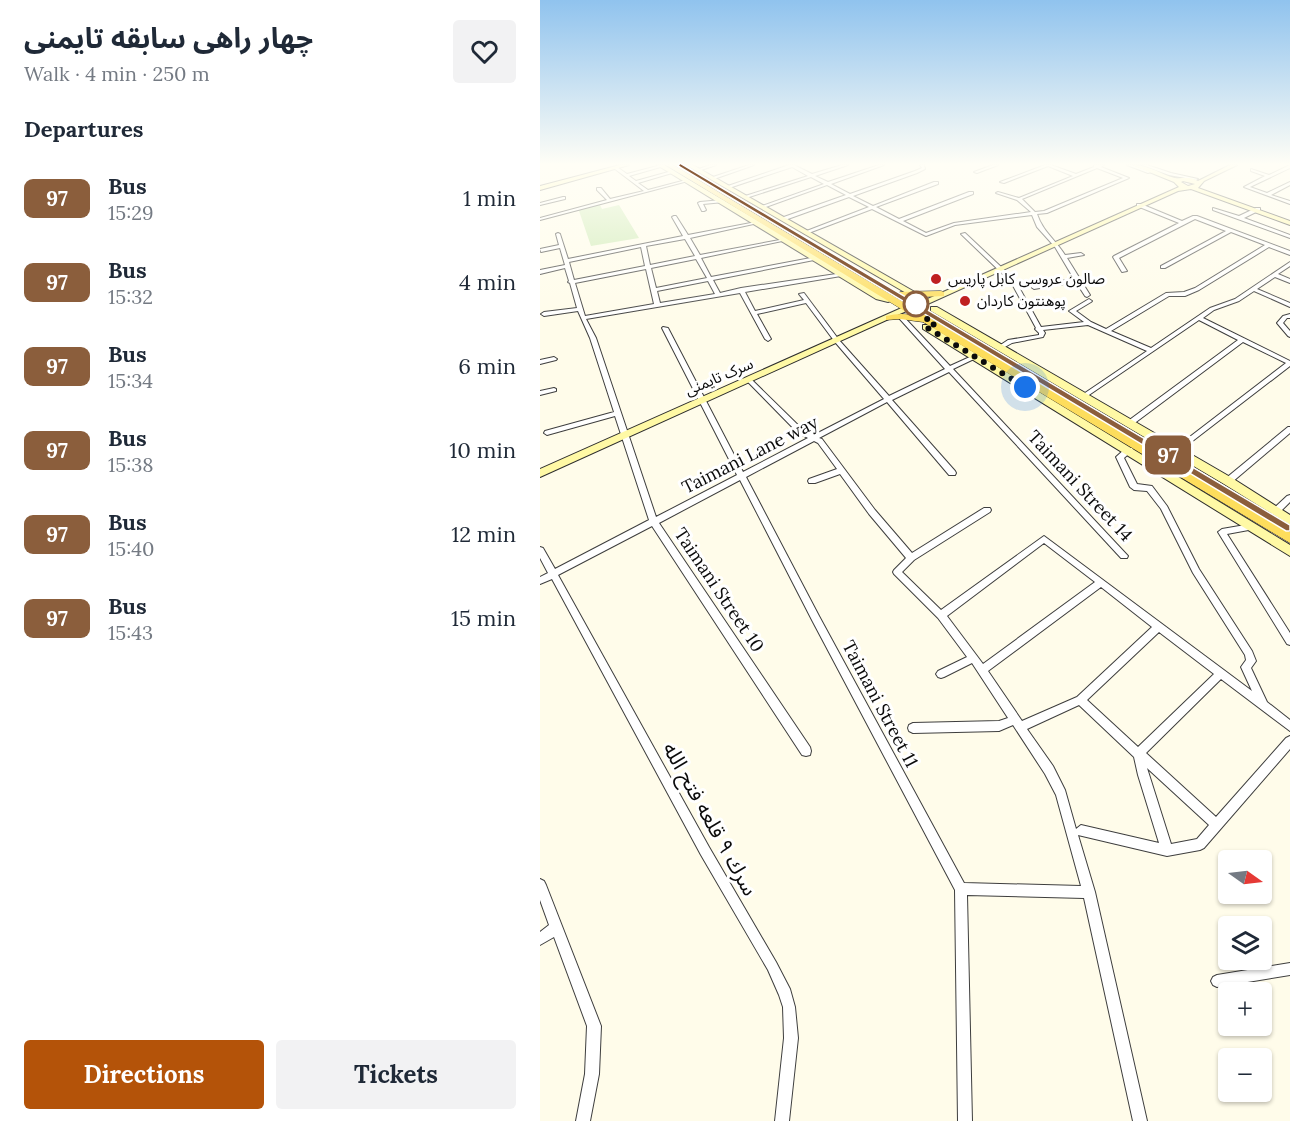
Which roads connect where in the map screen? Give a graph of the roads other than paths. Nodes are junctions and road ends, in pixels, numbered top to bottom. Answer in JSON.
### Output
{"nodes":[{"id":1,"x":674,"y":217,"type":"dead end"},
{"id":2,"x":747,"y":217,"type":"edge"},
{"id":3,"x":768,"y":217,"type":"edge"},
{"id":4,"x":770,"y":217,"type":"edge"},
{"id":5,"x":774,"y":217,"type":"edge"},
{"id":6,"x":800,"y":217,"type":"edge"},
{"id":7,"x":846,"y":217,"type":"edge"},
{"id":8,"x":892,"y":217,"type":"edge"},
{"id":9,"x":908,"y":217,"type":"edge"},
{"id":10,"x":1003,"y":217,"type":"edge"},
{"id":11,"x":1036,"y":217,"type":"edge"},
{"id":12,"x":1111,"y":217,"type":"edge"},
{"id":13,"x":1171,"y":217,"type":"edge"},
{"id":14,"x":1194,"y":217,"type":"edge"},
{"id":15,"x":1196,"y":217,"type":"edge"},
{"id":16,"x":1240,"y":218,"type":"edge"},
{"id":17,"x":899,"y":221,"type":"junction"},
{"id":18,"x":756,"y":223,"type":"junction"},
{"id":19,"x":1182,"y":223,"type":"junction"},
{"id":20,"x":783,"y":225,"type":"junction"},
{"id":21,"x":1231,"y":230,"type":"junction"},
{"id":22,"x":806,"y":233,"type":"junction"},
{"id":23,"x":558,"y":234,"type":"dead end"},
{"id":24,"x":963,"y":234,"type":"dead end"},
{"id":25,"x":1290,"y":237,"type":"edge"},
{"id":26,"x":687,"y":238,"type":"junction"},
{"id":27,"x":785,"y":240,"type":"junction"},
{"id":28,"x":1054,"y":243,"type":"junction"},
{"id":29,"x":1269,"y":245,"type":"junction"},
{"id":30,"x":561,"y":246,"type":"junction"},
{"id":31,"x":643,"y":246,"type":"junction"},
{"id":32,"x":541,"y":250,"type":"edge"},
{"id":33,"x":1290,"y":253,"type":"edge"},
{"id":34,"x":1082,"y":255,"type":"dead end"},
{"id":35,"x":1065,"y":257,"type":"junction"},
{"id":36,"x":700,"y":258,"type":"junction"},
{"id":37,"x":816,"y":259,"type":"junction"},
{"id":38,"x":566,"y":263,"type":"junction"},
{"id":39,"x":1290,"y":264,"type":"edge"},
{"id":40,"x":856,"y":265,"type":"junction"},
{"id":41,"x":1164,"y":267,"type":"dead end"},
{"id":42,"x":648,"y":268,"type":"junction"},
{"id":43,"x":1000,"y":269,"type":"junction"},
{"id":44,"x":1124,"y":271,"type":"dead end"},
{"id":45,"x":540,"y":272,"type":"edge"},
{"id":46,"x":841,"y":274,"type":"junction"},
{"id":47,"x":1275,"y":275,"type":"junction"},
{"id":48,"x":709,"y":280,"type":"junction"},
{"id":49,"x":1077,"y":280,"type":"junction"},
{"id":50,"x":1290,"y":281,"type":"edge"},
{"id":51,"x":571,"y":282,"type":"junction"},
{"id":52,"x":867,"y":285,"type":"junction"},
{"id":53,"x":1034,"y":287,"type":"dead end"},
{"id":54,"x":1253,"y":289,"type":"junction"},
{"id":55,"x":653,"y":290,"type":"junction"},
{"id":56,"x":741,"y":290,"type":"junction"},
{"id":57,"x":941,"y":294,"type":"junction"},
{"id":58,"x":718,"y":295,"type":"junction"},
{"id":59,"x":893,"y":297,"type":"junction"},
{"id":60,"x":657,"y":304,"type":"junction"},
{"id":61,"x":1290,"y":305,"type":"edge"},
{"id":62,"x":911,"y":306,"type":"junction"},
{"id":63,"x":580,"y":309,"type":"junction"},
{"id":64,"x":753,"y":313,"type":"junction"},
{"id":65,"x":544,"y":314,"type":"dead end"},
{"id":66,"x":1290,"y":316,"type":"edge"},
{"id":67,"x":583,"y":318,"type":"junction"},
{"id":68,"x":889,"y":318,"type":"junction"},
{"id":69,"x":1199,"y":318,"type":"junction"},
{"id":70,"x":936,"y":319,"type":"junction"},
{"id":71,"x":1089,"y":323,"type":"junction"},
{"id":72,"x":665,"y":328,"type":"dead end"},
{"id":73,"x":965,"y":329,"type":"junction"},
{"id":74,"x":1038,"y":329,"type":"junction"},
{"id":75,"x":1108,"y":330,"type":"junction"},
{"id":76,"x":914,"y":333,"type":"junction"},
{"id":77,"x":1290,"y":335,"type":"edge"},
{"id":78,"x":768,"y":339,"type":"dead end"},
{"id":79,"x":1243,"y":339,"type":"junction"},
{"id":80,"x":837,"y":341,"type":"junction"},
{"id":81,"x":1001,"y":347,"type":"junction"},
{"id":82,"x":1150,"y":350,"type":"junction"},
{"id":83,"x":974,"y":357,"type":"junction"},
{"id":84,"x":554,"y":359,"type":"dead end"},
{"id":85,"x":540,"y":362,"type":"edge"},
{"id":86,"x":1290,"y":363,"type":"edge"},
{"id":87,"x":949,"y":369,"type":"junction"},
{"id":88,"x":749,"y":380,"type":"junction"},
{"id":89,"x":554,"y":390,"type":"dead end"},
{"id":90,"x":540,"y":393,"type":"edge"},
{"id":91,"x":1084,"y":396,"type":"junction"},
{"id":92,"x":888,"y":399,"type":"junction"},
{"id":93,"x":702,"y":400,"type":"junction"},
{"id":94,"x":618,"y":413,"type":"junction"},
{"id":95,"x":1130,"y":423,"type":"junction"},
{"id":96,"x":1290,"y":429,"type":"edge"},
{"id":97,"x":547,"y":433,"type":"dead end"},
{"id":98,"x":625,"y":436,"type":"junction"},
{"id":99,"x":813,"y":440,"type":"junction"},
{"id":100,"x":1129,"y":450,"type":"junction"},
{"id":101,"x":1177,"y":451,"type":"junction"},
{"id":102,"x":842,"y":470,"type":"junction"},
{"id":103,"x":540,"y":473,"type":"edge"},
{"id":104,"x":952,"y":473,"type":"dead end"},
{"id":105,"x":742,"y":475,"type":"junction"},
{"id":106,"x":812,"y":481,"type":"dead end"},
{"id":107,"x":1228,"y":481,"type":"junction"},
{"id":108,"x":1290,"y":498,"type":"edge"},
{"id":109,"x":987,"y":510,"type":"dead end"},
{"id":110,"x":1275,"y":512,"type":"junction"},
{"id":111,"x":1290,"y":521,"type":"edge"},
{"id":112,"x":654,"y":522,"type":"junction"},
{"id":113,"x":1251,"y":528,"type":"junction"},
{"id":114,"x":1290,"y":528,"type":"edge"},
{"id":115,"x":1290,"y":538,"type":"edge"},
{"id":116,"x":540,"y":550,"type":"edge"},
{"id":117,"x":1290,"y":551,"type":"edge"},
{"id":118,"x":1124,"y":556,"type":"dead end"},
{"id":119,"x":911,"y":558,"type":"junction"},
{"id":120,"x":552,"y":575,"type":"junction"},
{"id":121,"x":540,"y":581,"type":"edge"},
{"id":122,"x":1101,"y":582,"type":"junction"},
{"id":123,"x":941,"y":615,"type":"junction"},
{"id":124,"x":1159,"y":626,"type":"junction"},
{"id":125,"x":1290,"y":641,"type":"edge"},
{"id":126,"x":973,"y":658,"type":"junction"},
{"id":127,"x":982,"y":670,"type":"junction"},
{"id":128,"x":1221,"y":673,"type":"junction"},
{"id":129,"x":941,"y":674,"type":"dead end"},
{"id":130,"x":1080,"y":700,"type":"junction"},
{"id":131,"x":1263,"y":706,"type":"junction"},
{"id":132,"x":1018,"y":724,"type":"junction"},
{"id":133,"x":1290,"y":726,"type":"edge"},
{"id":134,"x":913,"y":728,"type":"dead end"},
{"id":135,"x":1290,"y":741,"type":"edge"},
{"id":136,"x":806,"y":752,"type":"dead end"},
{"id":137,"x":1139,"y":753,"type":"junction"},
{"id":138,"x":1217,"y":825,"type":"junction"},
{"id":139,"x":1082,"y":831,"type":"dead end"},
{"id":140,"x":1167,"y":850,"type":"junction"},
{"id":141,"x":540,"y":885,"type":"edge"},
{"id":142,"x":961,"y":889,"type":"junction"},
{"id":143,"x":1089,"y":892,"type":"junction"},
{"id":144,"x":556,"y":927,"type":"junction"},
{"id":145,"x":540,"y":939,"type":"edge"},
{"id":146,"x":1290,"y":969,"type":"edge"},
{"id":147,"x":1217,"y":981,"type":"dead end"},
{"id":148,"x":583,"y":1121,"type":"edge"},
{"id":149,"x":782,"y":1121,"type":"edge"},
{"id":150,"x":965,"y":1121,"type":"edge"},
{"id":151,"x":1140,"y":1121,"type":"edge"}],
"edges":[{"from":1,"to":26,"type":"street"},
{"from":2,"to":18,"type":"street"},
{"from":3,"to":20,"type":"main road"},
{"from":4,"to":20,"type":"main road"},
{"from":5,"to":20,"type":"street"},
{"from":6,"to":20,"type":"street"},
{"from":7,"to":22,"type":"street"},
{"from":8,"to":17,"type":"street"},
{"from":9,"to":17,"type":"street"},
{"from":10,"to":17,"type":"street"},
{"from":11,"to":28,"type":"street"},
{"from":12,"to":28,"type":"street"},
{"from":13,"to":19,"type":"street"},
{"from":14,"to":19,"type":"street"},
{"from":15,"to":21,"type":"street"},
{"from":16,"to":25,"type":"street"},
{"from":18,"to":26,"type":"street"},
{"from":18,"to":27,"type":"street"},
{"from":19,"to":44,"type":"street"},
{"from":20,"to":22,"type":"street"},
{"from":20,"to":40,"type":"main road"},
{"from":20,"to":52,"type":"main road"},
{"from":21,"to":29,"type":"street"},
{"from":21,"to":41,"type":"street"},
{"from":22,"to":40,"type":"street"},
{"from":23,"to":30,"type":"street","name":"Taimani Street 10"},
{"from":24,"to":43,"type":"street"},
{"from":26,"to":31,"type":"street"},
{"from":26,"to":36,"type":"street"},
{"from":27,"to":36,"type":"street"},
{"from":27,"to":37,"type":"street"},
{"from":28,"to":35,"type":"street"},
{"from":28,"to":43,"type":"street"},
{"from":29,"to":33,"type":"street"},
{"from":29,"to":75,"type":"street"},
{"from":30,"to":32,"type":"street"},
{"from":30,"to":38,"type":"street","name":"Taimani Street 10"},
{"from":31,"to":38,"type":"street"},
{"from":31,"to":42,"type":"street"},
{"from":34,"to":35,"type":"street"},
{"from":35,"to":49,"type":"street"},
{"from":36,"to":42,"type":"street"},
{"from":36,"to":48,"type":"street"},
{"from":37,"to":46,"type":"street"},
{"from":37,"to":48,"type":"street"},
{"from":38,"to":45,"type":"street"},
{"from":38,"to":51,"type":"street","name":"Taimani Street 10"},
{"from":39,"to":47,"type":"street"},
{"from":40,"to":59,"type":"main road"},
{"from":40,"to":62,"type":"street"},
{"from":42,"to":51,"type":"street"},
{"from":42,"to":55,"type":"street"},
{"from":43,"to":57,"type":"street"},
{"from":43,"to":74,"type":"street"},
{"from":46,"to":52,"type":"street"},
{"from":46,"to":56,"type":"street"},
{"from":47,"to":50,"type":"street"},
{"from":47,"to":54,"type":"street"},
{"from":48,"to":55,"type":"street"},
{"from":48,"to":58,"type":"street"},
{"from":49,"to":53,"type":"street"},
{"from":49,"to":71,"type":"street"},
{"from":51,"to":63,"type":"street","name":"Taimani Street 10"},
{"from":52,"to":59,"type":"main road"},
{"from":54,"to":61,"type":"street"},
{"from":54,"to":69,"type":"street"},
{"from":55,"to":60,"type":"street"},
{"from":56,"to":58,"type":"street"},
{"from":56,"to":64,"type":"street"},
{"from":57,"to":62,"type":"main road"},
{"from":57,"to":70,"type":"main road"},
{"from":58,"to":60,"type":"street"},
{"from":59,"to":62,"type":"main road"},
{"from":59,"to":68,"type":"main road"},
{"from":60,"to":67,"type":"street"},
{"from":62,"to":68,"type":"main road"},
{"from":62,"to":70,"type":"main road"},
{"from":62,"to":76,"type":"street","name":"Taimani Street 14"},
{"from":63,"to":65,"type":"street"},
{"from":63,"to":67,"type":"street","name":"Taimani Street 10"},
{"from":64,"to":78,"type":"street"},
{"from":64,"to":80,"type":"street"},
{"from":66,"to":77,"type":"street"},
{"from":67,"to":94,"type":"street","name":"Taimani Street 10"},
{"from":68,"to":80,"type":"street","name":"سرک تایمنی"},
{"from":69,"to":79,"type":"street"},
{"from":69,"to":82,"type":"street"},
{"from":70,"to":73,"type":"main road"},
{"from":70,"to":76,"type":"street"},
{"from":70,"to":83,"type":"street"},
{"from":70,"to":115,"type":"main road"},
{"from":71,"to":74,"type":"street"},
{"from":71,"to":75,"type":"street"},
{"from":72,"to":93,"type":"street","name":"Taimani Street 11"},
{"from":73,"to":81,"type":"street"},
{"from":73,"to":114,"type":"main road"},
{"from":74,"to":81,"type":"street"},
{"from":75,"to":82,"type":"street"},
{"from":76,"to":87,"type":"street","name":"Taimani Street 14"},
{"from":79,"to":86,"type":"street"},
{"from":79,"to":95,"type":"street"},
{"from":80,"to":88,"type":"street","name":"سرک تایمنی"},
{"from":80,"to":92,"type":"street"},
{"from":81,"to":91,"type":"street"},
{"from":82,"to":91,"type":"street"},
{"from":83,"to":87,"type":"street","name":"Taimani Lane way"},
{"from":83,"to":100,"type":"street"},
{"from":84,"to":85,"type":"street"},
{"from":86,"to":101,"type":"street"},
{"from":87,"to":92,"type":"street","name":"Taimani Lane way"},
{"from":87,"to":118,"type":"street","name":"Taimani Street 14"},
{"from":88,"to":93,"type":"street","name":"سرک تایمنی"},
{"from":88,"to":99,"type":"street"},
{"from":89,"to":90,"type":"street"},
{"from":91,"to":95,"type":"street"},
{"from":92,"to":99,"type":"street","name":"Taimani Lane way"},
{"from":92,"to":104,"type":"street"},
{"from":93,"to":98,"type":"street","name":"سرک تایمنی"},
{"from":93,"to":105,"type":"street","name":"Taimani Street 11"},
{"from":94,"to":97,"type":"street"},
{"from":94,"to":98,"type":"street","name":"Taimani Street 10"},
{"from":95,"to":101,"type":"street"},
{"from":96,"to":107,"type":"street"},
{"from":98,"to":103,"type":"street","name":"سرک تایمنی"},
{"from":98,"to":112,"type":"street","name":"Taimani Street 10"},
{"from":99,"to":102,"type":"street"},
{"from":99,"to":105,"type":"street","name":"Taimani Lane way"},
{"from":100,"to":113,"type":"street"},
{"from":100,"to":131,"type":"street"},
{"from":101,"to":107,"type":"street"},
{"from":102,"to":106,"type":"street"},
{"from":102,"to":119,"type":"street"},
{"from":105,"to":112,"type":"street","name":"Taimani Lane way"},
{"from":105,"to":142,"type":"street","name":"Taimani Street 11"},
{"from":107,"to":110,"type":"street"},
{"from":108,"to":110,"type":"street"},
{"from":109,"to":119,"type":"street"},
{"from":110,"to":111,"type":"street"},
{"from":112,"to":120,"type":"street","name":"Taimani Lane way"},
{"from":112,"to":136,"type":"street","name":"Taimani Street 10"},
{"from":113,"to":117,"type":"street"},
{"from":113,"to":125,"type":"street"},
{"from":116,"to":120,"type":"street","name":"سرك ٩ قلعه فتح الله"},
{"from":119,"to":123,"type":"street"},
{"from":120,"to":121,"type":"street","name":"Taimani Lane way"},
{"from":120,"to":149,"type":"street","name":"سرك ٩ قلعه فتح الله"},
{"from":122,"to":123,"type":"street"},
{"from":122,"to":124,"type":"street"},
{"from":122,"to":127,"type":"street"},
{"from":123,"to":126,"type":"street"},
{"from":124,"to":128,"type":"street"},
{"from":124,"to":130,"type":"street"},
{"from":126,"to":127,"type":"street"},
{"from":126,"to":129,"type":"street"},
{"from":127,"to":132,"type":"street"},
{"from":128,"to":131,"type":"street"},
{"from":128,"to":137,"type":"street"},
{"from":130,"to":132,"type":"street"},
{"from":130,"to":137,"type":"street"},
{"from":131,"to":133,"type":"street"},
{"from":132,"to":134,"type":"street"},
{"from":132,"to":143,"type":"street"},
{"from":135,"to":138,"type":"street"},
{"from":137,"to":138,"type":"street"},
{"from":137,"to":140,"type":"street"},
{"from":138,"to":140,"type":"street"},
{"from":139,"to":140,"type":"street"},
{"from":141,"to":144,"type":"street"},
{"from":142,"to":143,"type":"street"},
{"from":142,"to":150,"type":"street","name":"Taimani Street 11"},
{"from":143,"to":151,"type":"street"},
{"from":144,"to":145,"type":"street"},
{"from":144,"to":148,"type":"street"},
{"from":146,"to":147,"type":"street"}]}
